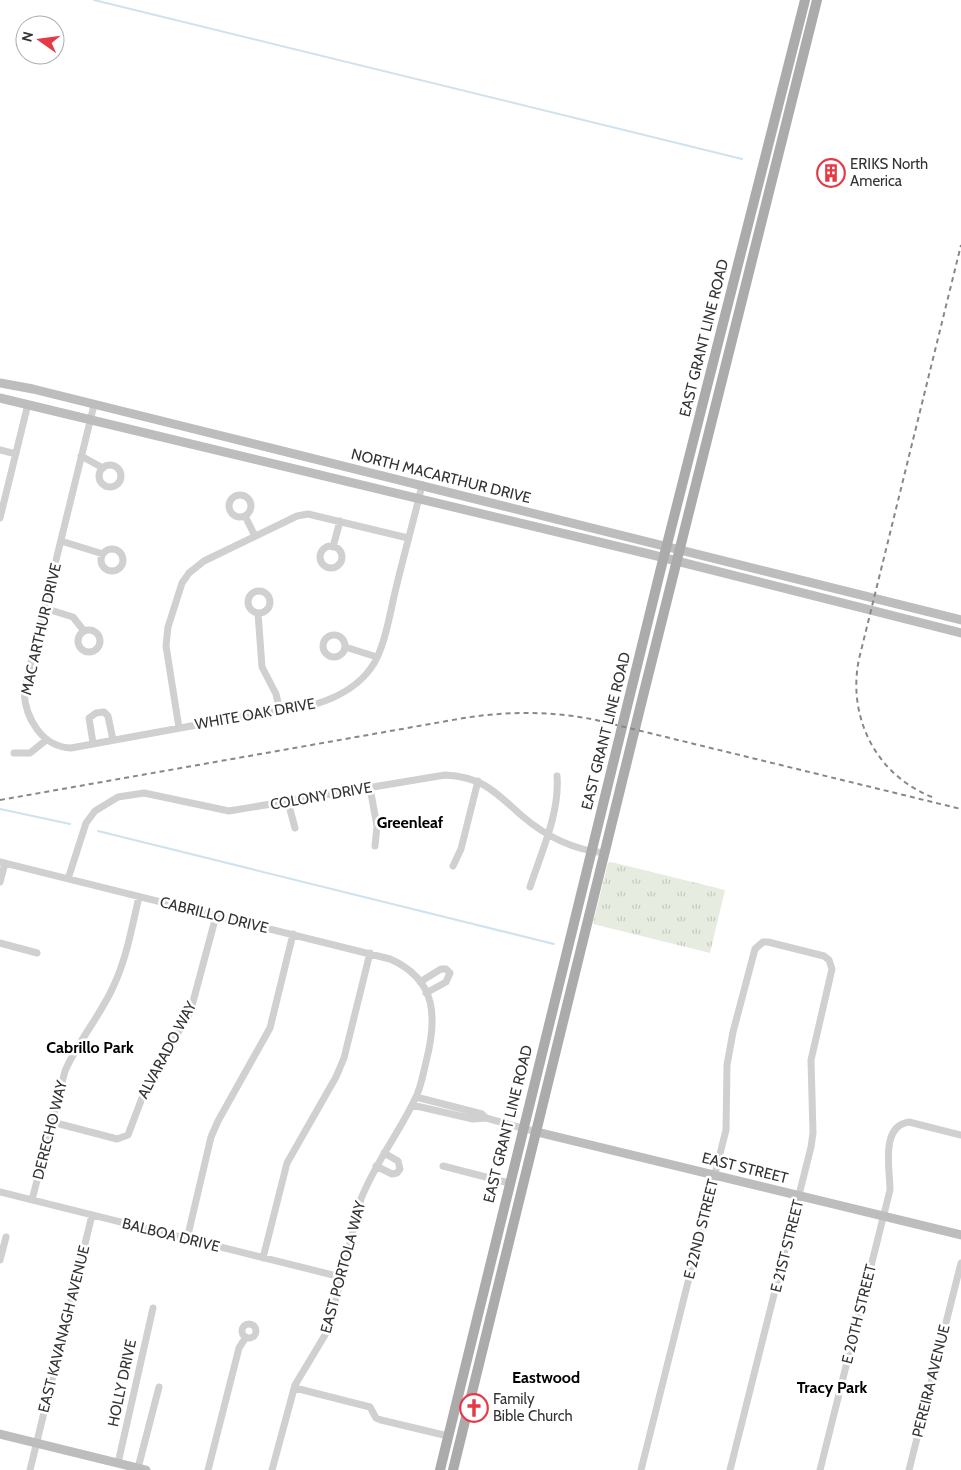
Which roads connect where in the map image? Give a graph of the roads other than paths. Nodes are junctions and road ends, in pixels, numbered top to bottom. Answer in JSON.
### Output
{"nodes":[{"id":1,"x":805,"y":0,"type":"edge"},
{"id":2,"x":817,"y":0,"type":"edge"},
{"id":3,"x":0,"y":384,"type":"edge"},
{"id":4,"x":0,"y":398,"type":"edge"},
{"id":5,"x":28,"y":404,"type":"junction"},
{"id":6,"x":94,"y":404,"type":"junction"},
{"id":7,"x":91,"y":418,"type":"junction"},
{"id":8,"x":0,"y":450,"type":"edge"},
{"id":9,"x":16,"y":454,"type":"junction"},
{"id":10,"x":82,"y":456,"type":"junction"},
{"id":11,"x":103,"y":468,"type":"dead end"},
{"id":12,"x":422,"y":485,"type":"junction"},
{"id":13,"x":419,"y":499,"type":"junction"},
{"id":14,"x":245,"y":516,"type":"dead end"},
{"id":15,"x":0,"y":518,"type":"edge"},
{"id":16,"x":340,"y":521,"type":"junction"},
{"id":17,"x":255,"y":536,"type":"junction"},
{"id":18,"x":408,"y":538,"type":"junction"},
{"id":19,"x":61,"y":541,"type":"junction"},
{"id":20,"x":668,"y":546,"type":"junction"},
{"id":21,"x":333,"y":547,"type":"dead end"},
{"id":22,"x":680,"y":549,"type":"junction"},
{"id":23,"x":103,"y":554,"type":"dead end"},
{"id":24,"x":665,"y":558,"type":"junction"},
{"id":25,"x":677,"y":561,"type":"junction"},
{"id":26,"x":44,"y":608,"type":"junction"},
{"id":27,"x":258,"y":613,"type":"dead end"},
{"id":28,"x":961,"y":620,"type":"edge"},
{"id":29,"x":84,"y":631,"type":"dead end"},
{"id":30,"x":961,"y":633,"type":"edge"},
{"id":31,"x":345,"y":647,"type":"dead end"},
{"id":32,"x":377,"y":657,"type":"junction"},
{"id":33,"x":280,"y":711,"type":"junction"},
{"id":34,"x":180,"y":728,"type":"junction"},
{"id":35,"x":45,"y":740,"type":"junction"},
{"id":36,"x":113,"y":740,"type":"junction"},
{"id":37,"x":93,"y":743,"type":"junction"},
{"id":38,"x":14,"y":753,"type":"dead end"},
{"id":39,"x":557,"y":776,"type":"dead end"},
{"id":40,"x":478,"y":781,"type":"junction"},
{"id":41,"x":370,"y":788,"type":"junction"},
{"id":42,"x":288,"y":802,"type":"junction"},
{"id":43,"x":295,"y":828,"type":"dead end"},
{"id":44,"x":548,"y":833,"type":"junction"},
{"id":45,"x":375,"y":846,"type":"dead end"},
{"id":46,"x":592,"y":852,"type":"junction"},
{"id":47,"x":605,"y":853,"type":"junction"},
{"id":48,"x":2,"y":862,"type":"edge"},
{"id":49,"x":453,"y":866,"type":"dead end"},
{"id":50,"x":68,"y":879,"type":"junction"},
{"id":51,"x":0,"y":882,"type":"edge"},
{"id":52,"x":530,"y":887,"type":"dead end"},
{"id":53,"x":139,"y":897,"type":"junction"},
{"id":54,"x":216,"y":916,"type":"junction"},
{"id":55,"x":293,"y":934,"type":"junction"},
{"id":56,"x":0,"y":943,"type":"edge"},
{"id":57,"x":37,"y":953,"type":"dead end"},
{"id":58,"x":370,"y":953,"type":"junction"},
{"id":59,"x":753,"y":956,"type":"joint"},
{"id":60,"x":420,"y":982,"type":"junction"},
{"id":61,"x":426,"y":993,"type":"junction"},
{"id":62,"x":416,"y":1097,"type":"junction"},
{"id":63,"x":412,"y":1105,"type":"junction"},
{"id":64,"x":486,"y":1118,"type":"junction"},
{"id":65,"x":52,"y":1122,"type":"junction"},
{"id":66,"x":523,"y":1128,"type":"junction"},
{"id":67,"x":537,"y":1132,"type":"junction"},
{"id":68,"x":961,"y":1135,"type":"edge"},
{"id":69,"x":384,"y":1153,"type":"junction"},
{"id":70,"x":376,"y":1166,"type":"junction"},
{"id":71,"x":443,"y":1166,"type":"dead end"},
{"id":72,"x":715,"y":1175,"type":"junction"},
{"id":73,"x":509,"y":1183,"type":"junction"},
{"id":74,"x":0,"y":1192,"type":"edge"},
{"id":75,"x":800,"y":1196,"type":"junction"},
{"id":76,"x":32,"y":1200,"type":"junction"},
{"id":77,"x":92,"y":1215,"type":"junction"},
{"id":78,"x":883,"y":1216,"type":"junction"},
{"id":79,"x":961,"y":1235,"type":"edge"},
{"id":80,"x":6,"y":1237,"type":"dead end"},
{"id":81,"x":187,"y":1239,"type":"junction"},
{"id":82,"x":263,"y":1258,"type":"junction"},
{"id":83,"x":0,"y":1260,"type":"edge"},
{"id":84,"x":961,"y":1264,"type":"edge"},
{"id":85,"x":341,"y":1277,"type":"junction"},
{"id":86,"x":153,"y":1308,"type":"dead end"},
{"id":87,"x":246,"y":1337,"type":"dead end"},
{"id":88,"x":159,"y":1387,"type":"dead end"},
{"id":89,"x":294,"y":1388,"type":"junction"},
{"id":90,"x":0,"y":1434,"type":"edge"},
{"id":91,"x":448,"y":1436,"type":"junction"},
{"id":92,"x":36,"y":1443,"type":"junction"},
{"id":93,"x":118,"y":1464,"type":"junction"},
{"id":94,"x":142,"y":1469,"type":"edge"},
{"id":95,"x":30,"y":1470,"type":"edge"},
{"id":96,"x":208,"y":1470,"type":"edge"},
{"id":97,"x":272,"y":1470,"type":"edge"},
{"id":98,"x":440,"y":1470,"type":"edge"},
{"id":99,"x":453,"y":1470,"type":"edge"},
{"id":100,"x":640,"y":1470,"type":"edge"},
{"id":101,"x":730,"y":1470,"type":"edge"},
{"id":102,"x":820,"y":1470,"type":"edge"},
{"id":103,"x":909,"y":1470,"type":"edge"}],
"edges":[{"from":1,"to":20,"type":"main road","name":"EAST GRANT LINE ROAD"},
{"from":2,"to":22,"type":"main road","name":"EAST GRANT LINE ROAD"},
{"from":3,"to":6,"type":"main road","name":"NORTH MACARTHUR DRIVE"},
{"from":4,"to":5,"type":"main road","name":"NORTH MACARTHUR DRIVE"},
{"from":5,"to":7,"type":"main road","name":"NORTH MACARTHUR DRIVE"},
{"from":5,"to":9,"type":"street"},
{"from":6,"to":7,"type":"street","name":"MAC ARTHUR DRIVE"},
{"from":6,"to":12,"type":"main road","name":"NORTH MACARTHUR DRIVE"},
{"from":7,"to":10,"type":"street","name":"MAC ARTHUR DRIVE"},
{"from":7,"to":13,"type":"main road","name":"NORTH MACARTHUR DRIVE"},
{"from":8,"to":9,"type":"street"},
{"from":9,"to":15,"type":"street"},
{"from":10,"to":11,"type":"street"},
{"from":10,"to":19,"type":"street","name":"MAC ARTHUR DRIVE"},
{"from":12,"to":13,"type":"street","name":"WHITE OAK DRIVE"},
{"from":12,"to":20,"type":"main road","name":"NORTH MACARTHUR DRIVE"},
{"from":13,"to":18,"type":"street","name":"WHITE OAK DRIVE"},
{"from":13,"to":24,"type":"main road","name":"NORTH MACARTHUR DRIVE"},
{"from":14,"to":17,"type":"street"},
{"from":16,"to":17,"type":"street"},
{"from":16,"to":18,"type":"street"},
{"from":16,"to":21,"type":"street"},
{"from":17,"to":34,"type":"street"},
{"from":18,"to":32,"type":"street","name":"WHITE OAK DRIVE"},
{"from":19,"to":23,"type":"street","name":"MAC ARTHUR DRIVE"},
{"from":19,"to":26,"type":"street","name":"MAC ARTHUR DRIVE"},
{"from":20,"to":22,"type":"main road","name":"NORTH MACARTHUR DRIVE"},
{"from":20,"to":24,"type":"main road","name":"EAST GRANT LINE ROAD"},
{"from":22,"to":25,"type":"main road","name":"EAST GRANT LINE ROAD"},
{"from":22,"to":28,"type":"main road","name":"NORTH MACARTHUR DRIVE"},
{"from":24,"to":25,"type":"main road","name":"NORTH MACARTHUR DRIVE"},
{"from":24,"to":46,"type":"main road","name":"EAST GRANT LINE ROAD"},
{"from":25,"to":30,"type":"main road","name":"NORTH MACARTHUR DRIVE"},
{"from":25,"to":47,"type":"main road","name":"EAST GRANT LINE ROAD"},
{"from":26,"to":29,"type":"street"},
{"from":26,"to":35,"type":"street","name":"MAC ARTHUR DRIVE"},
{"from":27,"to":33,"type":"street"},
{"from":31,"to":32,"type":"street"},
{"from":32,"to":33,"type":"street","name":"WHITE OAK DRIVE"},
{"from":33,"to":34,"type":"street","name":"WHITE OAK DRIVE"},
{"from":34,"to":36,"type":"street","name":"WHITE OAK DRIVE"},
{"from":35,"to":37,"type":"street","name":"WHITE OAK DRIVE"},
{"from":35,"to":38,"type":"street"},
{"from":36,"to":37,"type":"street","name":"WHITE OAK DRIVE"},
{"from":36,"to":37,"type":"street"},
{"from":39,"to":44,"type":"street"},
{"from":40,"to":41,"type":"street","name":"COLONY DRIVE"},
{"from":40,"to":44,"type":"street","name":"COLONY DRIVE"},
{"from":40,"to":49,"type":"street"},
{"from":41,"to":42,"type":"street","name":"COLONY DRIVE"},
{"from":41,"to":45,"type":"street"},
{"from":42,"to":43,"type":"street"},
{"from":42,"to":50,"type":"street","name":"COLONY DRIVE"},
{"from":44,"to":46,"type":"street","name":"COLONY DRIVE"},
{"from":44,"to":52,"type":"street"},
{"from":46,"to":47,"type":"street","name":"COLONY DRIVE"},
{"from":46,"to":66,"type":"main road","name":"EAST GRANT LINE ROAD"},
{"from":47,"to":67,"type":"main road","name":"EAST GRANT LINE ROAD"},
{"from":48,"to":50,"type":"street","name":"CABRILLO DRIVE"},
{"from":48,"to":51,"type":"street"},
{"from":50,"to":53,"type":"street","name":"CABRILLO DRIVE"},
{"from":53,"to":54,"type":"street","name":"CABRILLO DRIVE"},
{"from":53,"to":65,"type":"street","name":"DERECHO WAY"},
{"from":54,"to":55,"type":"street","name":"CABRILLO DRIVE"},
{"from":54,"to":65,"type":"street","name":"ALVARADO WAY"},
{"from":55,"to":58,"type":"street","name":"CABRILLO DRIVE"},
{"from":55,"to":81,"type":"street"},
{"from":56,"to":57,"type":"street"},
{"from":58,"to":60,"type":"street","name":"CABRILLO DRIVE"},
{"from":58,"to":82,"type":"street"},
{"from":59,"to":72,"type":"street","name":"E 22ND STREET"},
{"from":59,"to":75,"type":"street","name":"E 21ST STREET"},
{"from":60,"to":61,"type":"street","name":"CABRILLO DRIVE"},
{"from":60,"to":61,"type":"street"},
{"from":61,"to":62,"type":"street","name":"EAST PORTOLA WAY"},
{"from":62,"to":63,"type":"street","name":"EAST PORTOLA WAY"},
{"from":62,"to":64,"type":"street"},
{"from":63,"to":64,"type":"street"},
{"from":63,"to":69,"type":"street","name":"EAST PORTOLA WAY"},
{"from":64,"to":66,"type":"street","name":"EAST STREET"},
{"from":65,"to":76,"type":"street","name":"DERECHO WAY"},
{"from":66,"to":67,"type":"street","name":"EAST STREET"},
{"from":66,"to":73,"type":"main road","name":"EAST GRANT LINE ROAD"},
{"from":67,"to":72,"type":"main road","name":"EAST STREET"},
{"from":67,"to":99,"type":"main road","name":"EAST GRANT LINE ROAD"},
{"from":68,"to":78,"type":"street","name":"E 20TH STREET"},
{"from":69,"to":70,"type":"street","name":"EAST PORTOLA WAY"},
{"from":69,"to":70,"type":"street"},
{"from":70,"to":85,"type":"street","name":"EAST PORTOLA WAY"},
{"from":71,"to":73,"type":"street"},
{"from":72,"to":75,"type":"main road","name":"EAST STREET"},
{"from":72,"to":100,"type":"street","name":"E 22ND STREET"},
{"from":73,"to":91,"type":"main road","name":"EAST GRANT LINE ROAD"},
{"from":74,"to":76,"type":"street","name":"BALBOA DRIVE"},
{"from":75,"to":78,"type":"main road","name":"EAST STREET"},
{"from":75,"to":101,"type":"street","name":"E 21ST STREET"},
{"from":76,"to":77,"type":"street","name":"BALBOA DRIVE"},
{"from":77,"to":81,"type":"street","name":"BALBOA DRIVE"},
{"from":77,"to":92,"type":"street","name":"EAST KAVANAGH AVENUE"},
{"from":78,"to":79,"type":"main road","name":"EAST STREET"},
{"from":78,"to":102,"type":"street","name":"E 20TH STREET"},
{"from":80,"to":83,"type":"street"},
{"from":81,"to":82,"type":"street","name":"BALBOA DRIVE"},
{"from":82,"to":85,"type":"street","name":"BALBOA DRIVE"},
{"from":84,"to":103,"type":"street","name":"PEREIRA AVENUE"},
{"from":85,"to":89,"type":"street","name":"EAST PORTOLA WAY"},
{"from":86,"to":93,"type":"street","name":"HOLLY DRIVE"},
{"from":87,"to":96,"type":"street"},
{"from":88,"to":94,"type":"street"},
{"from":89,"to":91,"type":"street"},
{"from":89,"to":97,"type":"street","name":"EAST PORTOLA WAY"},
{"from":90,"to":92,"type":"main road"},
{"from":91,"to":98,"type":"main road","name":"EAST GRANT LINE ROAD"},
{"from":92,"to":93,"type":"main road"},
{"from":92,"to":95,"type":"street","name":"EAST KAVANAGH AVENUE"},
{"from":93,"to":94,"type":"main road"}]}
